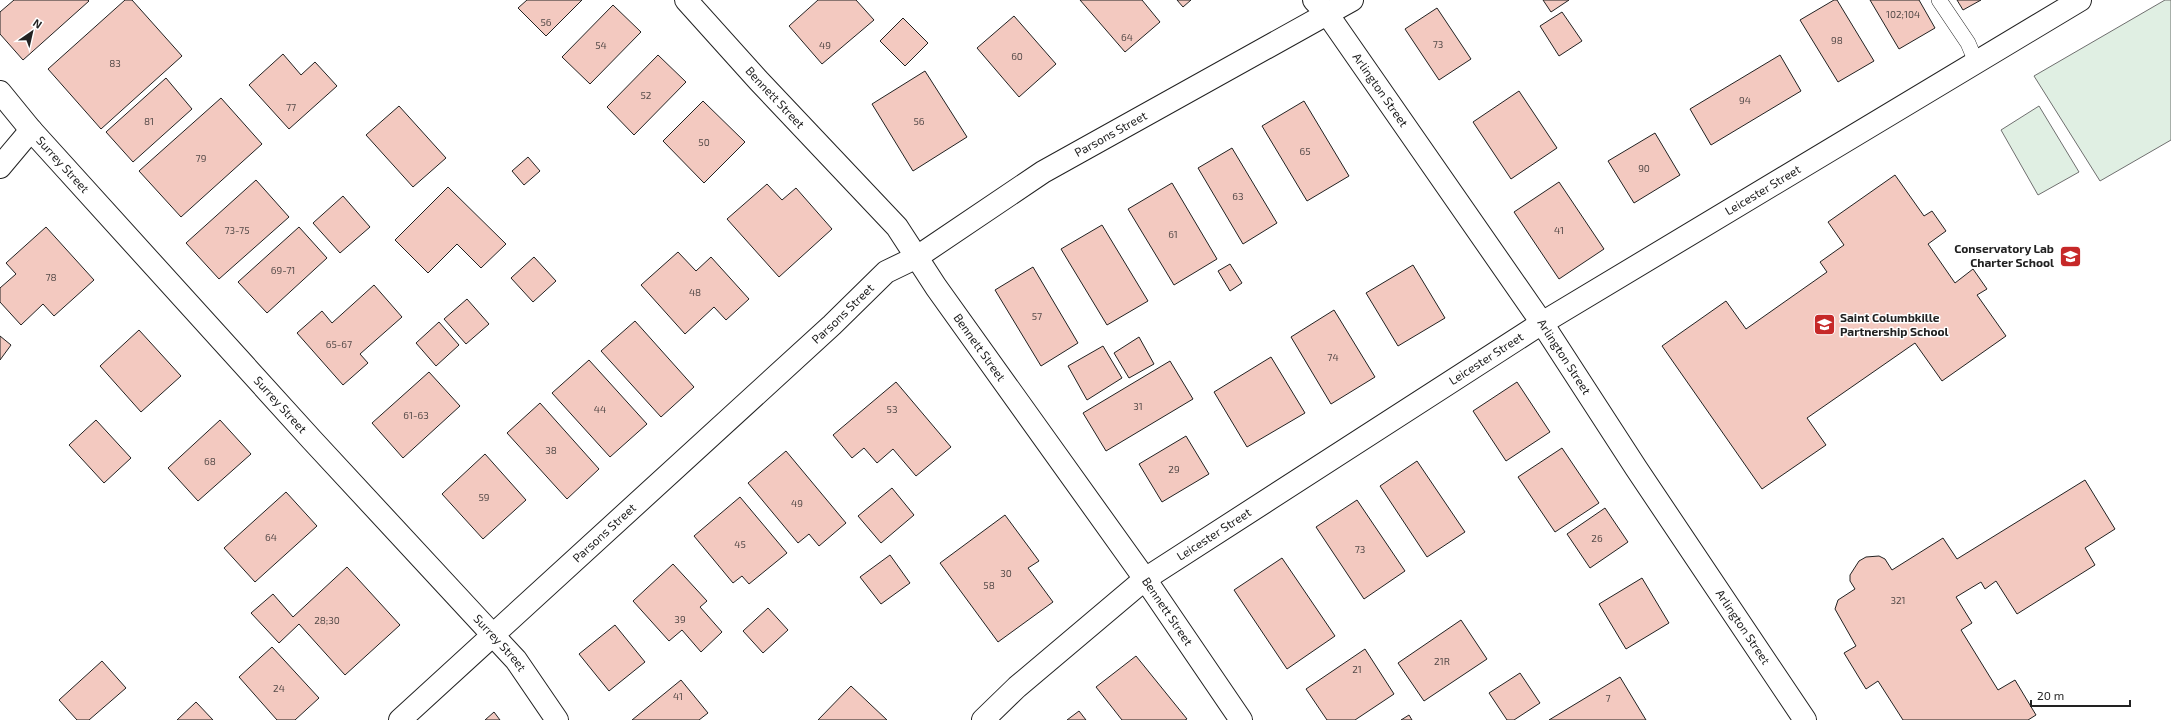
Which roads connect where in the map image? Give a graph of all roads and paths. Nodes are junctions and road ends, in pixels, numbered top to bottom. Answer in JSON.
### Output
{"nodes":[{"id":1,"x":686,"y":0,"type":"edge"},
{"id":2,"x":1352,"y":0,"type":"edge"},
{"id":3,"x":1939,"y":0,"type":"edge"},
{"id":4,"x":2080,"y":0,"type":"edge"},
{"id":5,"x":1321,"y":7,"type":"edge"},
{"id":6,"x":1976,"y":62,"type":"junction"},
{"id":7,"x":0,"y":92,"type":"edge"},
{"id":8,"x":31,"y":130,"type":"junction"},
{"id":9,"x":0,"y":167,"type":"edge"},
{"id":10,"x":917,"y":257,"type":"junction"},
{"id":11,"x":1542,"y":323,"type":"junction"},
{"id":12,"x":1145,"y":579,"type":"junction"},
{"id":13,"x":492,"y":635,"type":"junction"},
{"id":14,"x":400,"y":720,"type":"edge"},
{"id":15,"x":557,"y":720,"type":"edge"},
{"id":16,"x":983,"y":720,"type":"edge"},
{"id":17,"x":1241,"y":720,"type":"edge"},
{"id":18,"x":1805,"y":720,"type":"edge"}],
"edges":[{"from":1,"to":10,"type":"street","name":"Bennett Street"},
{"from":2,"to":5,"type":"street","name":"Parsons Street"},
{"from":3,"to":6,"type":"lane"},
{"from":4,"to":6,"type":"street","name":"Leicester Street"},
{"from":5,"to":10,"type":"street","name":"Parsons Street"},
{"from":5,"to":11,"type":"street","name":"Arlington Street"},
{"from":6,"to":11,"type":"street","name":"Leicester Street"},
{"from":7,"to":8,"type":"street","name":"Surrey Street"},
{"from":8,"to":9,"type":"street"},
{"from":8,"to":13,"type":"street","name":"Surrey Street"},
{"from":10,"to":12,"type":"street","name":"Bennett Street"},
{"from":10,"to":13,"type":"street","name":"Parsons Street"},
{"from":11,"to":12,"type":"street","name":"Leicester Street"},
{"from":11,"to":18,"type":"street","name":"Arlington Street"},
{"from":12,"to":16,"type":"street","name":"Leicester Street"},
{"from":12,"to":17,"type":"street","name":"Bennett Street"},
{"from":13,"to":14,"type":"street","name":"Parsons Street"},
{"from":13,"to":15,"type":"street","name":"Surrey Street"}]}
